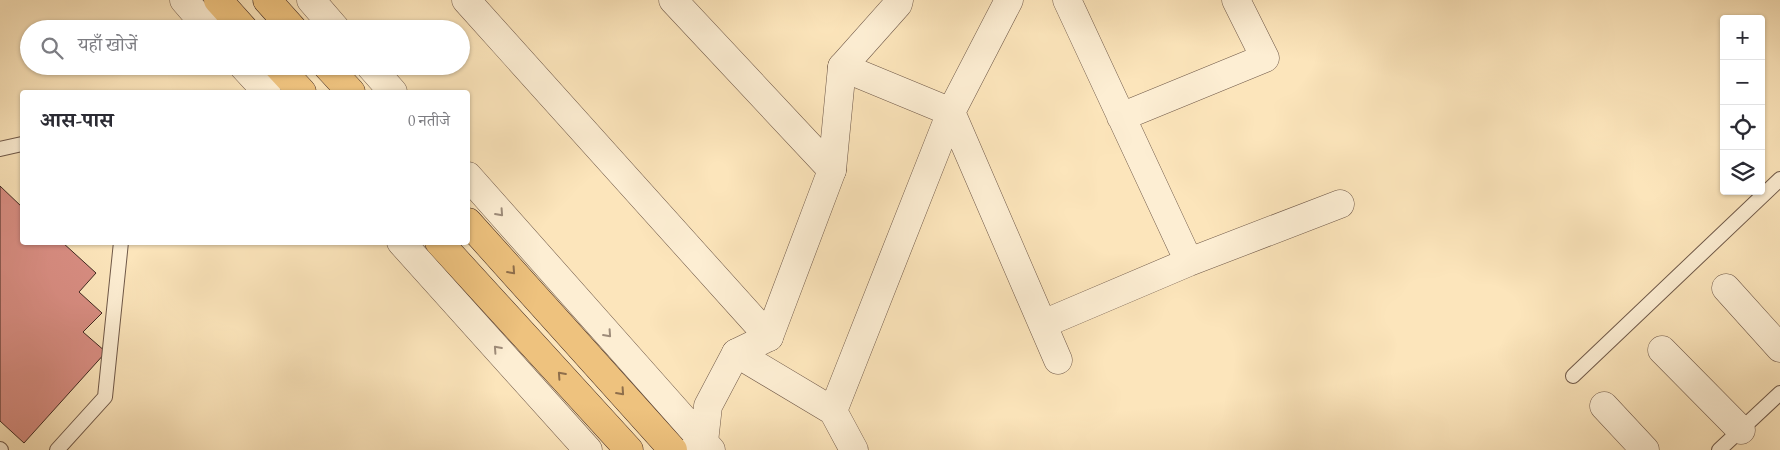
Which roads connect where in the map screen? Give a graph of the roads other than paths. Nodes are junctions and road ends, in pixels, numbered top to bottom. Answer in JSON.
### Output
{"nodes":[{"id":1,"x":184,"y":0,"type":"edge"},
{"id":2,"x":218,"y":0,"type":"edge"},
{"id":3,"x":267,"y":0,"type":"edge"},
{"id":4,"x":311,"y":0,"type":"edge"},
{"id":5,"x":466,"y":0,"type":"edge"},
{"id":6,"x":673,"y":0,"type":"edge"},
{"id":7,"x":1009,"y":0,"type":"edge"},
{"id":8,"x":1236,"y":0,"type":"edge"},
{"id":9,"x":897,"y":1,"type":"edge"},
{"id":10,"x":1074,"y":3,"type":"edge"},
{"id":11,"x":201,"y":20,"type":"edge"},
{"id":12,"x":236,"y":20,"type":"edge"},
{"id":13,"x":285,"y":20,"type":"edge"},
{"id":14,"x":328,"y":20,"type":"edge"},
{"id":15,"x":842,"y":67,"type":"junction"},
{"id":16,"x":251,"y":75,"type":"edge"},
{"id":17,"x":286,"y":75,"type":"edge"},
{"id":18,"x":335,"y":75,"type":"edge"},
{"id":19,"x":378,"y":75,"type":"edge"},
{"id":20,"x":265,"y":90,"type":"edge"},
{"id":21,"x":300,"y":90,"type":"edge"},
{"id":22,"x":349,"y":90,"type":"edge"},
{"id":23,"x":391,"y":90,"type":"edge"},
{"id":24,"x":952,"y":112,"type":"junction"},
{"id":25,"x":1121,"y":117,"type":"junction"},
{"id":26,"x":20,"y":144,"type":"edge"},
{"id":27,"x":0,"y":149,"type":"edge"},
{"id":28,"x":832,"y":170,"type":"junction"},
{"id":29,"x":470,"y":178,"type":"edge"},
{"id":30,"x":1780,"y":180,"type":"edge"},
{"id":31,"x":1340,"y":204,"type":"dead end"},
{"id":32,"x":470,"y":224,"type":"edge"},
{"id":33,"x":121,"y":245,"type":"edge"},
{"id":34,"x":404,"y":245,"type":"edge"},
{"id":35,"x":442,"y":245,"type":"edge"},
{"id":36,"x":1189,"y":262,"type":"junction"},
{"id":37,"x":1726,"y":288,"type":"dead end"},
{"id":38,"x":1043,"y":324,"type":"junction"},
{"id":39,"x":769,"y":337,"type":"junction"},
{"id":40,"x":1780,"y":348,"type":"edge"},
{"id":41,"x":1662,"y":350,"type":"dead end"},
{"id":42,"x":736,"y":353,"type":"junction"},
{"id":43,"x":1058,"y":360,"type":"dead end"},
{"id":44,"x":1573,"y":376,"type":"dead end"},
{"id":45,"x":1780,"y":393,"type":"edge"},
{"id":46,"x":1604,"y":406,"type":"dead end"},
{"id":47,"x":833,"y":411,"type":"junction"},
{"id":48,"x":1741,"y":430,"type":"junction"},
{"id":49,"x":703,"y":447,"type":"edge"},
{"id":50,"x":57,"y":450,"type":"edge"},
{"id":51,"x":588,"y":450,"type":"edge"},
{"id":52,"x":629,"y":450,"type":"edge"},
{"id":53,"x":673,"y":450,"type":"edge"},
{"id":54,"x":854,"y":450,"type":"edge"},
{"id":55,"x":1645,"y":450,"type":"edge"},
{"id":56,"x":1719,"y":450,"type":"edge"}],
"edges":[{"from":1,"to":11,"type":"street"},
{"from":2,"to":12,"type":"highway"},
{"from":3,"to":13,"type":"highway"},
{"from":4,"to":14,"type":"street"},
{"from":5,"to":39,"type":"street"},
{"from":6,"to":28,"type":"street"},
{"from":7,"to":24,"type":"street"},
{"from":8,"to":25,"type":"street"},
{"from":9,"to":15,"type":"street"},
{"from":10,"to":25,"type":"street"},
{"from":15,"to":24,"type":"street"},
{"from":15,"to":28,"type":"street"},
{"from":16,"to":20,"type":"street"},
{"from":17,"to":21,"type":"highway"},
{"from":18,"to":22,"type":"highway"},
{"from":19,"to":23,"type":"street"},
{"from":24,"to":38,"type":"street"},
{"from":24,"to":47,"type":"street"},
{"from":25,"to":36,"type":"street"},
{"from":26,"to":27,"type":"lane"},
{"from":28,"to":39,"type":"street"},
{"from":29,"to":49,"type":"street","one_way":true},
{"from":30,"to":44,"type":"lane"},
{"from":31,"to":36,"type":"street"},
{"from":32,"to":53,"type":"highway","one_way":true},
{"from":33,"to":50,"type":"lane"},
{"from":51,"to":34,"type":"street","one_way":true},
{"from":52,"to":35,"type":"highway","one_way":true},
{"from":36,"to":38,"type":"street"},
{"from":37,"to":40,"type":"street"},
{"from":38,"to":43,"type":"street"},
{"from":39,"to":42,"type":"street"},
{"from":41,"to":48,"type":"street"},
{"from":42,"to":47,"type":"street"},
{"from":42,"to":49,"type":"street"},
{"from":45,"to":48,"type":"lane"},
{"from":46,"to":55,"type":"street"},
{"from":47,"to":54,"type":"street"},
{"from":48,"to":56,"type":"lane"}]}
